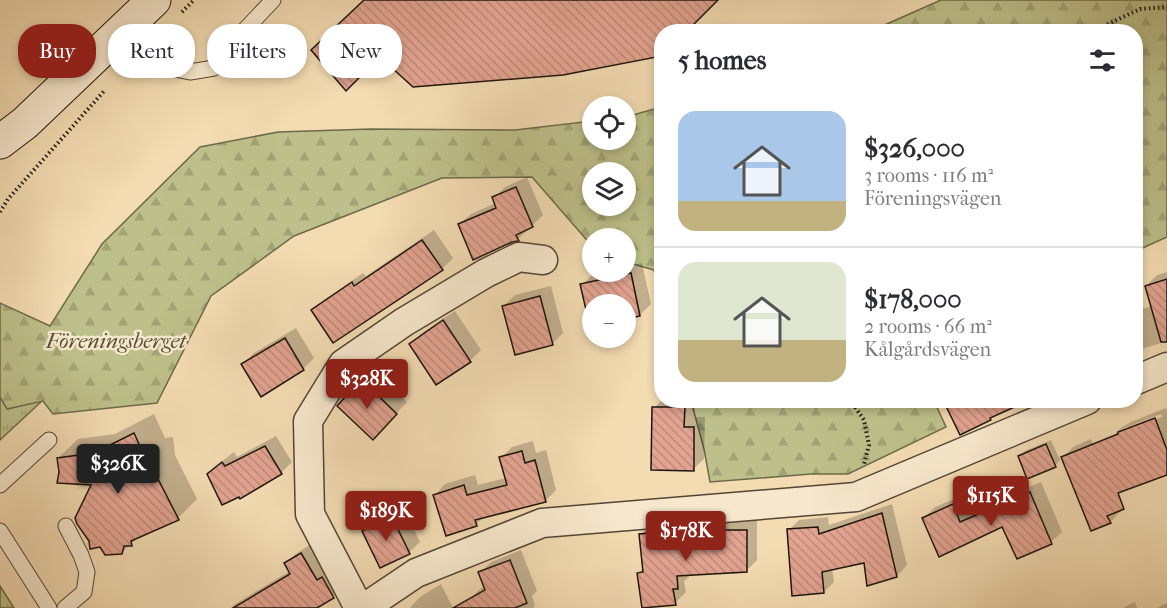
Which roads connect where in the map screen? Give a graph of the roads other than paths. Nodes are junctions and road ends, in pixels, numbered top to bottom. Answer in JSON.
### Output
{"nodes":[{"id":1,"x":273,"y":0,"type":"edge"},
{"id":2,"x":166,"y":8,"type":"edge"},
{"id":3,"x":150,"y":24,"type":"edge"},
{"id":4,"x":108,"y":61,"type":"edge"},
{"id":5,"x":195,"y":71,"type":"edge"},
{"id":6,"x":0,"y":142,"type":"edge"},
{"id":7,"x":543,"y":260,"type":"dead end"},
{"id":8,"x":1167,"y":367,"type":"edge"},
{"id":9,"x":1143,"y":377,"type":"edge"},
{"id":10,"x":1068,"y":408,"type":"edge"},
{"id":11,"x":49,"y":441,"type":"dead end"},
{"id":12,"x":0,"y":485,"type":"edge"},
{"id":13,"x":66,"y":526,"type":"dead end"},
{"id":14,"x":0,"y":531,"type":"edge"},
{"id":15,"x":49,"y":608,"type":"edge"},
{"id":16,"x":65,"y":608,"type":"edge"},
{"id":17,"x":359,"y":608,"type":"edge"},
{"id":18,"x":364,"y":608,"type":"edge"}],
"edges":[{"from":1,"to":5,"type":"lane"},
{"from":2,"to":3,"type":"main road"},
{"from":4,"to":6,"type":"main road"},
{"from":7,"to":17,"type":"street"},
{"from":8,"to":9,"type":"street"},
{"from":10,"to":18,"type":"street"},
{"from":11,"to":12,"type":"lane"},
{"from":13,"to":16,"type":"lane"},
{"from":14,"to":15,"type":"lane"}]}
